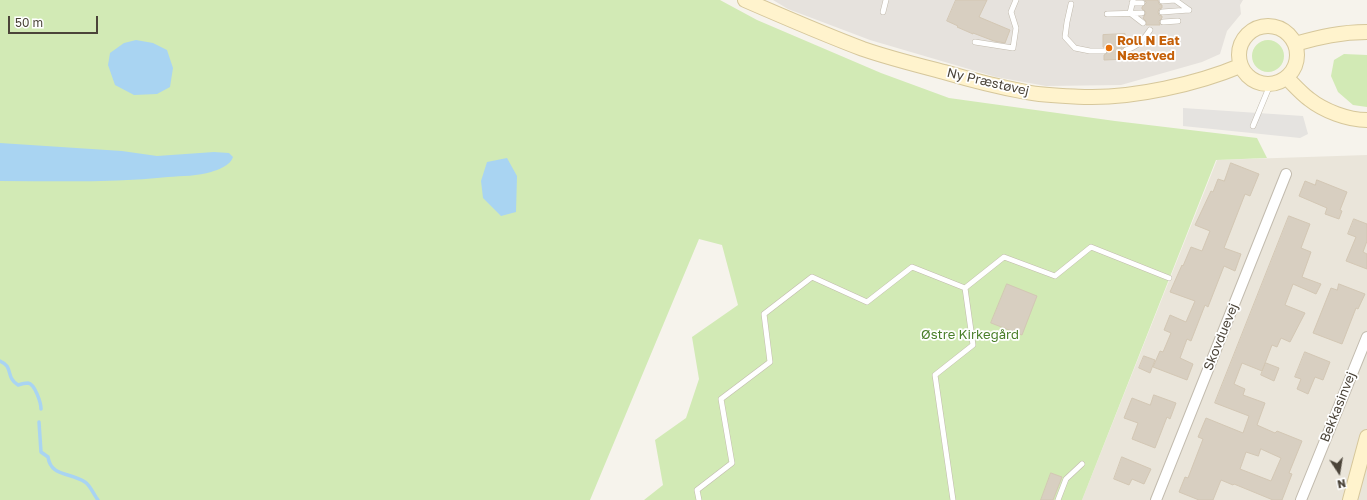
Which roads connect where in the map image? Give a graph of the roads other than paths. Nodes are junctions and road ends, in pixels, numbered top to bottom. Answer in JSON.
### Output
{"nodes":[{"id":1,"x":745,"y":0,"type":"edge"},
{"id":2,"x":886,"y":0,"type":"edge"},
{"id":3,"x":1016,"y":0,"type":"edge"},
{"id":4,"x":1175,"y":0,"type":"edge"},
{"id":5,"x":1162,"y":1,"type":"dead end"},
{"id":6,"x":1133,"y":2,"type":"edge"},
{"id":7,"x":1142,"y":3,"type":"dead end"},
{"id":8,"x":1071,"y":4,"type":"dead end"},
{"id":9,"x":883,"y":12,"type":"dead end"},
{"id":10,"x":1162,"y":12,"type":"dead end"},
{"id":11,"x":1130,"y":13,"type":"junction"},
{"id":12,"x":1142,"y":13,"type":"dead end"},
{"id":13,"x":1107,"y":14,"type":"dead end"},
{"id":14,"x":1178,"y":21,"type":"dead end"},
{"id":15,"x":1163,"y":22,"type":"dead end"},
{"id":16,"x":1143,"y":23,"type":"dead end"},
{"id":17,"x":1150,"y":30,"type":"dead end"},
{"id":18,"x":1367,"y":32,"type":"edge"},
{"id":19,"x":975,"y":42,"type":"dead end"},
{"id":20,"x":1295,"y":44,"type":"junction"},
{"id":21,"x":1126,"y":50,"type":"dead end"},
{"id":22,"x":1104,"y":51,"type":"dead end"},
{"id":23,"x":1240,"y":66,"type":"junction"},
{"id":24,"x":1287,"y":78,"type":"junction"},
{"id":25,"x":1270,"y":85,"type":"junction"},
{"id":26,"x":1367,"y":120,"type":"edge"},
{"id":27,"x":1253,"y":126,"type":"dead end"},
{"id":28,"x":1286,"y":174,"type":"dead end"},
{"id":29,"x":1169,"y":278,"type":"dead end"},
{"id":30,"x":965,"y":288,"type":"junction"},
{"id":31,"x":1367,"y":337,"type":"edge"},
{"id":32,"x":1367,"y":437,"type":"edge"},
{"id":33,"x":1082,"y":464,"type":"dead end"},
{"id":34,"x":699,"y":500,"type":"edge"},
{"id":35,"x":953,"y":500,"type":"edge"},
{"id":36,"x":1058,"y":500,"type":"edge"},
{"id":37,"x":1156,"y":500,"type":"edge"},
{"id":38,"x":1301,"y":500,"type":"edge"},
{"id":39,"x":1350,"y":500,"type":"edge"}],
"edges":[{"from":1,"to":23,"type":"street","name":"Ny Præstøvej"},
{"from":2,"to":9,"type":"lane"},
{"from":3,"to":19,"type":"lane"},
{"from":4,"to":5,"type":"lane"},
{"from":4,"to":10,"type":"lane"},
{"from":6,"to":7,"type":"lane"},
{"from":6,"to":11,"type":"lane"},
{"from":8,"to":22,"type":"lane"},
{"from":11,"to":12,"type":"lane"},
{"from":11,"to":13,"type":"lane"},
{"from":11,"to":16,"type":"lane"},
{"from":14,"to":15,"type":"lane"},
{"from":17,"to":21,"type":"lane"},
{"from":18,"to":20,"type":"street"},
{"from":20,"to":23,"type":"street"},
{"from":20,"to":24,"type":"street"},
{"from":23,"to":25,"type":"street"},
{"from":24,"to":25,"type":"street"},
{"from":24,"to":26,"type":"street"},
{"from":25,"to":27,"type":"lane"},
{"from":28,"to":37,"type":"street","name":"Skovduevej"},
{"from":29,"to":30,"type":"lane"},
{"from":30,"to":34,"type":"lane"},
{"from":30,"to":35,"type":"lane"},
{"from":31,"to":38,"type":"street","name":"Bekkasinvej"},
{"from":32,"to":39,"type":"street"},
{"from":33,"to":36,"type":"lane"}]}
